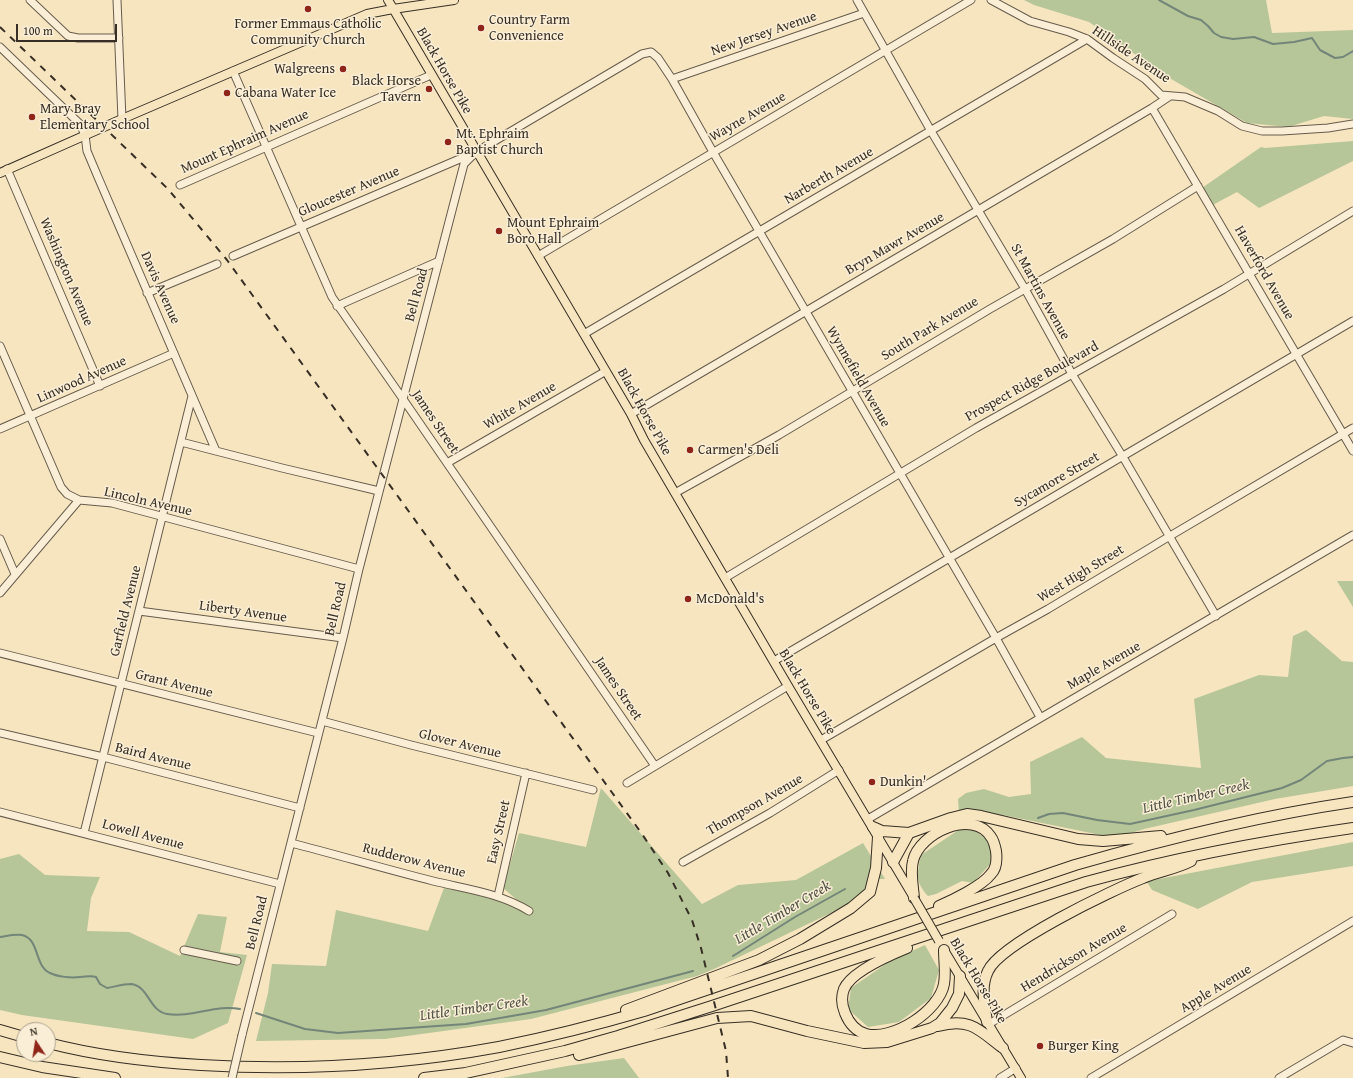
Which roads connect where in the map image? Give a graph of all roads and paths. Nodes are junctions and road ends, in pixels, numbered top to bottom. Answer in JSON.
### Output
{"nodes":[{"id":1,"x":30,"y":0,"type":"edge"},
{"id":2,"x":117,"y":0,"type":"edge"},
{"id":3,"x":388,"y":0,"type":"edge"},
{"id":4,"x":454,"y":0,"type":"edge"},
{"id":5,"x":857,"y":0,"type":"edge"},
{"id":6,"x":971,"y":0,"type":"edge"},
{"id":7,"x":991,"y":0,"type":"edge"},
{"id":8,"x":393,"y":9,"type":"junction"},
{"id":9,"x":864,"y":13,"type":"junction"},
{"id":10,"x":119,"y":38,"type":"junction"},
{"id":11,"x":1087,"y":39,"type":"junction"},
{"id":12,"x":0,"y":47,"type":"edge"},
{"id":13,"x":886,"y":50,"type":"junction"},
{"id":14,"x":233,"y":71,"type":"junction"},
{"id":15,"x":431,"y":75,"type":"junction"},
{"id":16,"x":672,"y":79,"type":"junction"},
{"id":17,"x":1170,"y":96,"type":"junction"},
{"id":18,"x":1152,"y":108,"type":"junction"},
{"id":19,"x":122,"y":119,"type":"junction"},
{"id":20,"x":1353,"y":124,"type":"edge"},
{"id":21,"x":931,"y":131,"type":"junction"},
{"id":22,"x":86,"y":135,"type":"junction"},
{"id":23,"x":266,"y":148,"type":"junction"},
{"id":24,"x":476,"y":152,"type":"junction"},
{"id":25,"x":712,"y":152,"type":"junction"},
{"id":26,"x":4,"y":171,"type":"edge"},
{"id":27,"x":180,"y":185,"type":"dead end"},
{"id":28,"x":1198,"y":186,"type":"junction"},
{"id":29,"x":979,"y":210,"type":"junction"},
{"id":30,"x":1353,"y":211,"type":"edge"},
{"id":31,"x":301,"y":227,"type":"junction"},
{"id":32,"x":760,"y":232,"type":"junction"},
{"id":33,"x":233,"y":256,"type":"dead end"},
{"id":34,"x":538,"y":256,"type":"junction"},
{"id":35,"x":439,"y":261,"type":"junction"},
{"id":36,"x":217,"y":264,"type":"dead end"},
{"id":37,"x":1249,"y":273,"type":"junction"},
{"id":38,"x":1025,"y":289,"type":"junction"},
{"id":39,"x":147,"y":293,"type":"junction"},
{"id":40,"x":337,"y":306,"type":"junction"},
{"id":41,"x":805,"y":312,"type":"junction"},
{"id":42,"x":1353,"y":322,"type":"edge"},
{"id":43,"x":584,"y":334,"type":"junction"},
{"id":44,"x":0,"y":346,"type":"edge"},
{"id":45,"x":174,"y":353,"type":"junction"},
{"id":46,"x":1297,"y":355,"type":"junction"},
{"id":47,"x":606,"y":371,"type":"junction"},
{"id":48,"x":1072,"y":374,"type":"junction"},
{"id":49,"x":100,"y":386,"type":"junction"},
{"id":50,"x":852,"y":392,"type":"junction"},
{"id":51,"x":192,"y":396,"type":"junction"},
{"id":52,"x":403,"y":399,"type":"junction"},
{"id":53,"x":631,"y":414,"type":"junction"},
{"id":54,"x":30,"y":417,"type":"junction"},
{"id":55,"x":1353,"y":428,"type":"edge"},
{"id":56,"x":0,"y":429,"type":"edge"},
{"id":57,"x":1343,"y":434,"type":"junction"},
{"id":58,"x":181,"y":442,"type":"junction"},
{"id":59,"x":216,"y":451,"type":"junction"},
{"id":60,"x":1353,"y":451,"type":"edge"},
{"id":61,"x":1123,"y":456,"type":"junction"},
{"id":62,"x":447,"y":463,"type":"junction"},
{"id":63,"x":899,"y":473,"type":"junction"},
{"id":64,"x":379,"y":491,"type":"junction"},
{"id":65,"x":675,"y":493,"type":"junction"},
{"id":66,"x":79,"y":500,"type":"junction"},
{"id":67,"x":163,"y":518,"type":"junction"},
{"id":68,"x":1353,"y":535,"type":"edge"},
{"id":69,"x":1170,"y":536,"type":"junction"},
{"id":70,"x":0,"y":539,"type":"edge"},
{"id":71,"x":950,"y":558,"type":"junction"},
{"id":72,"x":359,"y":569,"type":"junction"},
{"id":73,"x":16,"y":574,"type":"junction"},
{"id":74,"x":725,"y":578,"type":"junction"},
{"id":75,"x":0,"y":593,"type":"edge"},
{"id":76,"x":140,"y":611,"type":"junction"},
{"id":77,"x":1216,"y":616,"type":"junction"},
{"id":78,"x":343,"y":638,"type":"junction"},
{"id":79,"x":996,"y":638,"type":"junction"},
{"id":80,"x":0,"y":653,"type":"edge"},
{"id":81,"x":774,"y":661,"type":"junction"},
{"id":82,"x":121,"y":684,"type":"junction"},
{"id":83,"x":788,"y":686,"type":"junction"},
{"id":84,"x":1040,"y":717,"type":"junction"},
{"id":85,"x":322,"y":721,"type":"junction"},
{"id":86,"x":318,"y":733,"type":"junction"},
{"id":87,"x":0,"y":734,"type":"edge"},
{"id":88,"x":821,"y":740,"type":"junction"},
{"id":89,"x":102,"y":758,"type":"junction"},
{"id":90,"x":655,"y":766,"type":"junction"},
{"id":91,"x":839,"y":770,"type":"junction"},
{"id":92,"x":526,"y":773,"type":"junction"},
{"id":93,"x":627,"y":782,"type":"dead end"},
{"id":94,"x":593,"y":790,"type":"dead end"},
{"id":95,"x":1353,"y":802,"type":"edge"},
{"id":96,"x":300,"y":808,"type":"junction"},
{"id":97,"x":0,"y":812,"type":"edge"},
{"id":98,"x":870,"y":823,"type":"junction"},
{"id":99,"x":1353,"y":828,"type":"edge"},
{"id":100,"x":84,"y":833,"type":"junction"},
{"id":101,"x":909,"y":833,"type":"junction"},
{"id":102,"x":1186,"y":834,"type":"junction"},
{"id":103,"x":878,"y":837,"type":"junction"},
{"id":104,"x":291,"y":843,"type":"junction"},
{"id":105,"x":1205,"y":853,"type":"junction"},
{"id":106,"x":683,"y":862,"type":"dead end"},
{"id":107,"x":893,"y":862,"type":"junction"},
{"id":108,"x":280,"y":884,"type":"junction"},
{"id":109,"x":498,"y":896,"type":"junction"},
{"id":110,"x":914,"y":898,"type":"junction"},
{"id":111,"x":529,"y":911,"type":"dead end"},
{"id":112,"x":1172,"y":914,"type":"dead end"},
{"id":113,"x":978,"y":918,"type":"junction"},
{"id":114,"x":1353,"y":921,"type":"edge"},
{"id":115,"x":898,"y":926,"type":"junction"},
{"id":116,"x":184,"y":950,"type":"dead end"},
{"id":117,"x":944,"y":950,"type":"junction"},
{"id":118,"x":237,"y":961,"type":"dead end"},
{"id":119,"x":960,"y":976,"type":"junction"},
{"id":120,"x":988,"y":1023,"type":"junction"},
{"id":121,"x":0,"y":1030,"type":"edge"},
{"id":122,"x":926,"y":1030,"type":"junction"},
{"id":123,"x":571,"y":1031,"type":"junction"},
{"id":124,"x":16,"y":1035,"type":"edge"},
{"id":125,"x":1353,"y":1043,"type":"edge"},
{"id":126,"x":56,"y":1045,"type":"edge"},
{"id":127,"x":1004,"y":1048,"type":"junction"},
{"id":128,"x":0,"y":1057,"type":"edge"},
{"id":129,"x":1016,"y":1068,"type":"junction"},
{"id":130,"x":461,"y":1074,"type":"junction"},
{"id":131,"x":115,"y":1078,"type":"edge"},
{"id":132,"x":232,"y":1078,"type":"edge"},
{"id":133,"x":424,"y":1078,"type":"edge"},
{"id":134,"x":1000,"y":1078,"type":"edge"},
{"id":135,"x":1021,"y":1078,"type":"edge"},
{"id":136,"x":1091,"y":1078,"type":"edge"},
{"id":137,"x":1279,"y":1078,"type":"edge"}],
"edges":[{"from":1,"to":10,"type":"street"},
{"from":2,"to":10,"type":"street"},
{"from":3,"to":8,"type":"main road","name":"Black Horse Pike"},
{"from":4,"to":8,"type":"main road"},
{"from":5,"to":9,"type":"street","name":"St Martins Avenue"},
{"from":6,"to":13,"type":"street","name":"Wayne Avenue"},
{"from":7,"to":11,"type":"street","name":"Hillside Avenue"},
{"from":8,"to":14,"type":"main road"},
{"from":8,"to":15,"type":"main road","name":"Black Horse Pike"},
{"from":9,"to":13,"type":"street","name":"St Martins Avenue"},
{"from":9,"to":16,"type":"street","name":"New Jersey Avenue"},
{"from":10,"to":19,"type":"street"},
{"from":11,"to":17,"type":"street","name":"Hillside Avenue"},
{"from":11,"to":21,"type":"street","name":"Narberth Avenue"},
{"from":12,"to":22,"type":"street"},
{"from":13,"to":21,"type":"street","name":"St Martins Avenue"},
{"from":13,"to":25,"type":"street","name":"Wayne Avenue"},
{"from":14,"to":19,"type":"main road"},
{"from":14,"to":23,"type":"street","name":"James Street"},
{"from":15,"to":23,"type":"street","name":"Mount Ephraim Avenue"},
{"from":15,"to":24,"type":"main road","name":"Black Horse Pike"},
{"from":16,"to":24,"type":"street","name":"Wynnefield Avenue"},
{"from":16,"to":25,"type":"street","name":"Wynnefield Avenue"},
{"from":17,"to":18,"type":"street","name":"Bryn Mawr Avenue"},
{"from":17,"to":20,"type":"street","name":"Hillside Avenue"},
{"from":18,"to":28,"type":"street","name":"Haverford Avenue"},
{"from":18,"to":29,"type":"street","name":"Bryn Mawr Avenue"},
{"from":19,"to":22,"type":"main road"},
{"from":21,"to":29,"type":"street","name":"St Martins Avenue"},
{"from":21,"to":32,"type":"street","name":"Narberth Avenue"},
{"from":22,"to":26,"type":"main road"},
{"from":22,"to":39,"type":"street","name":"Davis Avenue"},
{"from":23,"to":27,"type":"street","name":"Mount Ephraim Avenue"},
{"from":23,"to":31,"type":"street","name":"James Street"},
{"from":24,"to":31,"type":"street","name":"Gloucester Avenue"},
{"from":24,"to":34,"type":"main road","name":"Black Horse Pike"},
{"from":24,"to":35,"type":"street","name":"Bell Road"},
{"from":25,"to":32,"type":"street","name":"Wynnefield Avenue"},
{"from":25,"to":34,"type":"street","name":"Wayne Avenue"},
{"from":26,"to":49,"type":"street","name":"Washington Avenue"},
{"from":28,"to":37,"type":"street","name":"Haverford Avenue"},
{"from":28,"to":38,"type":"street","name":"South Park Avenue"},
{"from":29,"to":38,"type":"street","name":"St Martins Avenue"},
{"from":29,"to":41,"type":"street","name":"Bryn Mawr Avenue"},
{"from":30,"to":37,"type":"street","name":"Prospect Ridge Boulevard"},
{"from":31,"to":33,"type":"street","name":"Gloucester Avenue"},
{"from":31,"to":40,"type":"street","name":"James Street"},
{"from":32,"to":41,"type":"street","name":"Wynnefield Avenue"},
{"from":32,"to":43,"type":"street","name":"Narberth Avenue"},
{"from":34,"to":43,"type":"main road","name":"Black Horse Pike"},
{"from":35,"to":40,"type":"street"},
{"from":35,"to":52,"type":"street","name":"Bell Road"},
{"from":36,"to":39,"type":"street"},
{"from":37,"to":46,"type":"street","name":"Haverford Avenue"},
{"from":37,"to":48,"type":"street","name":"Prospect Ridge Boulevard"},
{"from":38,"to":48,"type":"street","name":"St Martins Avenue"},
{"from":38,"to":50,"type":"street","name":"South Park Avenue"},
{"from":39,"to":45,"type":"street","name":"Davis Avenue"},
{"from":40,"to":52,"type":"street","name":"James Street"},
{"from":41,"to":50,"type":"street","name":"Wynnefield Avenue"},
{"from":41,"to":53,"type":"street","name":"Bryn Mawr Avenue"},
{"from":42,"to":46,"type":"street","name":"Sycamore Street"},
{"from":43,"to":47,"type":"main road","name":"Black Horse Pike"},
{"from":44,"to":54,"type":"street","name":"Lincoln Avenue"},
{"from":45,"to":49,"type":"street","name":"Linwood Avenue"},
{"from":45,"to":51,"type":"street","name":"Davis Avenue"},
{"from":46,"to":57,"type":"street","name":"Haverford Avenue"},
{"from":46,"to":61,"type":"street","name":"Sycamore Street"},
{"from":47,"to":53,"type":"main road","name":"Black Horse Pike"},
{"from":47,"to":62,"type":"street","name":"White Avenue"},
{"from":48,"to":61,"type":"street","name":"St Martins Avenue"},
{"from":48,"to":63,"type":"street","name":"Prospect Ridge Boulevard"},
{"from":49,"to":54,"type":"street","name":"Linwood Avenue"},
{"from":50,"to":63,"type":"street","name":"Wynnefield Avenue"},
{"from":50,"to":65,"type":"street","name":"South Park Avenue"},
{"from":51,"to":58,"type":"street","name":"Garfield Avenue"},
{"from":51,"to":59,"type":"street","name":"Davis Avenue"},
{"from":52,"to":62,"type":"street","name":"James Street"},
{"from":52,"to":64,"type":"street","name":"Bell Road"},
{"from":53,"to":65,"type":"main road","name":"Black Horse Pike"},
{"from":54,"to":56,"type":"street","name":"Linwood Avenue"},
{"from":54,"to":66,"type":"street","name":"Lincoln Avenue"},
{"from":55,"to":57,"type":"street","name":"West High Street"},
{"from":57,"to":60,"type":"street","name":"Haverford Avenue"},
{"from":57,"to":69,"type":"street","name":"West High Street"},
{"from":58,"to":59,"type":"street"},
{"from":58,"to":67,"type":"street","name":"Garfield Avenue"},
{"from":59,"to":64,"type":"street"},
{"from":61,"to":69,"type":"street","name":"St Martins Avenue"},
{"from":61,"to":71,"type":"street","name":"Sycamore Street"},
{"from":62,"to":90,"type":"street","name":"James Street"},
{"from":63,"to":71,"type":"street","name":"Wynnefield Avenue"},
{"from":63,"to":74,"type":"street","name":"Prospect Ridge Boulevard"},
{"from":64,"to":72,"type":"street","name":"Bell Road"},
{"from":65,"to":74,"type":"main road","name":"Black Horse Pike"},
{"from":66,"to":67,"type":"street","name":"Lincoln Avenue"},
{"from":66,"to":73,"type":"street"},
{"from":67,"to":72,"type":"street","name":"Lincoln Avenue"},
{"from":67,"to":76,"type":"street","name":"Garfield Avenue"},
{"from":68,"to":77,"type":"street","name":"Maple Avenue"},
{"from":69,"to":77,"type":"street","name":"St Martins Avenue"},
{"from":69,"to":79,"type":"street","name":"West High Street"},
{"from":70,"to":73,"type":"street"},
{"from":71,"to":79,"type":"street","name":"Wynnefield Avenue"},
{"from":71,"to":81,"type":"street","name":"Sycamore Street"},
{"from":72,"to":78,"type":"street","name":"Bell Road"},
{"from":73,"to":75,"type":"street"},
{"from":74,"to":81,"type":"main road","name":"Black Horse Pike"},
{"from":76,"to":78,"type":"street","name":"Liberty Avenue"},
{"from":76,"to":82,"type":"street","name":"Garfield Avenue"},
{"from":77,"to":84,"type":"street","name":"Maple Avenue"},
{"from":78,"to":85,"type":"street","name":"Bell Road"},
{"from":79,"to":84,"type":"street","name":"Wynnefield Avenue"},
{"from":79,"to":88,"type":"street","name":"West High Street"},
{"from":80,"to":82,"type":"street","name":"Grant Avenue"},
{"from":81,"to":83,"type":"main road","name":"Black Horse Pike"},
{"from":82,"to":86,"type":"street","name":"Grant Avenue"},
{"from":82,"to":89,"type":"street","name":"Garfield Avenue"},
{"from":83,"to":88,"type":"main road","name":"Black Horse Pike"},
{"from":83,"to":90,"type":"street"},
{"from":84,"to":98,"type":"street","name":"Maple Avenue"},
{"from":85,"to":86,"type":"street","name":"Bell Road"},
{"from":85,"to":92,"type":"street","name":"Glover Avenue"},
{"from":86,"to":96,"type":"street","name":"Bell Road"},
{"from":87,"to":89,"type":"street","name":"Baird Avenue"},
{"from":88,"to":91,"type":"main road","name":"Black Horse Pike"},
{"from":89,"to":96,"type":"street","name":"Baird Avenue"},
{"from":89,"to":100,"type":"street","name":"Garfield Avenue"},
{"from":90,"to":93,"type":"street"},
{"from":91,"to":98,"type":"main road","name":"Black Horse Pike"},
{"from":91,"to":106,"type":"street","name":"Thompson Avenue"},
{"from":92,"to":94,"type":"street","name":"Glover Avenue"},
{"from":92,"to":109,"type":"street","name":"Easy Street"},
{"from":95,"to":102,"type":"highway"},
{"from":96,"to":104,"type":"street","name":"Bell Road"},
{"from":97,"to":100,"type":"street","name":"Lowell Avenue"},
{"from":98,"to":101,"type":"highway"},
{"from":98,"to":103,"type":"main road","name":"Black Horse Pike"},
{"from":99,"to":105,"type":"highway"},
{"from":100,"to":108,"type":"street","name":"Lowell Avenue"},
{"from":101,"to":102,"type":"highway"},
{"from":101,"to":107,"type":"highway"},
{"from":102,"to":115,"type":"highway"},
{"from":103,"to":107,"type":"main road","name":"Black Horse Pike"},
{"from":103,"to":123,"type":"highway"},
{"from":104,"to":108,"type":"street","name":"Bell Road"},
{"from":104,"to":109,"type":"street","name":"Rudderow Avenue"},
{"from":105,"to":113,"type":"highway"},
{"from":105,"to":120,"type":"highway"},
{"from":107,"to":110,"type":"main road","name":"Black Horse Pike"},
{"from":108,"to":132,"type":"street","name":"Bell Road","bridge":true},
{"from":109,"to":111,"type":"street","name":"Rudderow Avenue"},
{"from":110,"to":115,"type":"highway"},
{"from":110,"to":117,"type":"main road","name":"Black Horse Pike","bridge":true},
{"from":112,"to":120,"type":"street","name":"Hendrickson Avenue"},
{"from":113,"to":117,"type":"highway"},
{"from":113,"to":130,"type":"highway"},
{"from":114,"to":136,"type":"street","name":"Apple Avenue"},
{"from":115,"to":123,"type":"highway"},
{"from":116,"to":118,"type":"street"},
{"from":117,"to":119,"type":"main road","name":"Black Horse Pike"},
{"from":119,"to":120,"type":"main road","name":"Black Horse Pike"},
{"from":119,"to":122,"type":"highway"},
{"from":120,"to":127,"type":"main road","name":"Black Horse Pike"},
{"from":121,"to":124,"type":"highway"},
{"from":122,"to":127,"type":"highway"},
{"from":122,"to":130,"type":"highway"},
{"from":123,"to":126,"type":"highway"},
{"from":125,"to":137,"type":"street"},
{"from":127,"to":129,"type":"main road","name":"Black Horse Pike"},
{"from":128,"to":131,"type":"highway"},
{"from":129,"to":134,"type":"street"},
{"from":129,"to":135,"type":"main road","name":"Black Horse Pike"},
{"from":130,"to":133,"type":"highway"}]}
